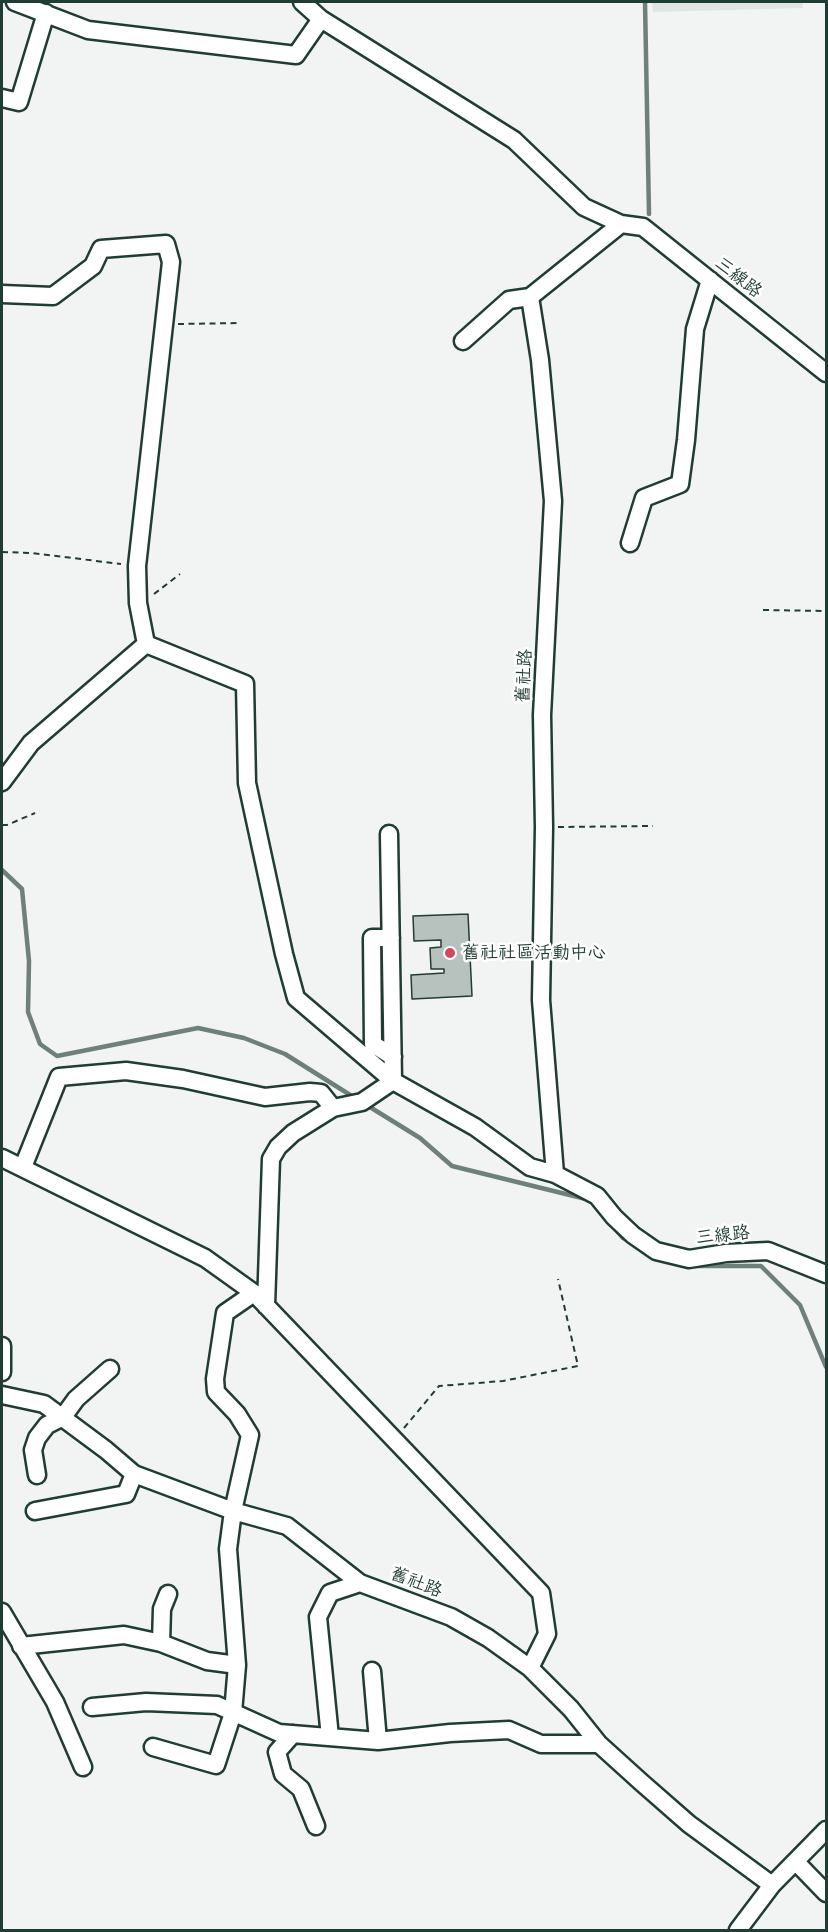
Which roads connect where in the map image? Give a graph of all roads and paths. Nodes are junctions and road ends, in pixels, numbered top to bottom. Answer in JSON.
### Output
{"nodes":[{"id":1,"x":15,"y":2,"type":"edge"},
{"id":2,"x":302,"y":2,"type":"edge"},
{"id":3,"x":46,"y":13,"type":"junction"},
{"id":4,"x":321,"y":19,"type":"junction"},
{"id":5,"x":2,"y":98,"type":"edge"},
{"id":6,"x":621,"y":224,"type":"junction"},
{"id":7,"x":710,"y":280,"type":"junction"},
{"id":8,"x":2,"y":294,"type":"edge"},
{"id":9,"x":530,"y":297,"type":"junction"},
{"id":10,"x":239,"y":323,"type":"dead end"},
{"id":11,"x":163,"y":324,"type":"junction"},
{"id":12,"x":463,"y":341,"type":"dead end"},
{"id":13,"x":826,"y":373,"type":"edge"},
{"id":14,"x":630,"y":543,"type":"dead end"},
{"id":15,"x":2,"y":552,"type":"edge"},
{"id":16,"x":137,"y":566,"type":"junction"},
{"id":17,"x":180,"y":574,"type":"dead end"},
{"id":18,"x":138,"y":603,"type":"junction"},
{"id":19,"x":763,"y":610,"type":"dead end"},
{"id":20,"x":826,"y":611,"type":"edge"},
{"id":21,"x":146,"y":644,"type":"junction"},
{"id":22,"x":2,"y":782,"type":"edge"},
{"id":23,"x":35,"y":813,"type":"dead end"},
{"id":24,"x":2,"y":825,"type":"edge"},
{"id":25,"x":653,"y":826,"type":"dead end"},
{"id":26,"x":544,"y":827,"type":"junction"},
{"id":27,"x":389,"y":834,"type":"dead end"},
{"id":28,"x":393,"y":1081,"type":"junction"},
{"id":29,"x":333,"y":1108,"type":"junction"},
{"id":30,"x":2,"y":1158,"type":"edge"},
{"id":31,"x":22,"y":1167,"type":"junction"},
{"id":32,"x":555,"y":1174,"type":"junction"},
{"id":33,"x":826,"y":1274,"type":"edge"},
{"id":34,"x":558,"y":1279,"type":"dead end"},
{"id":35,"x":254,"y":1293,"type":"junction"},
{"id":36,"x":266,"y":1305,"type":"junction"},
{"id":37,"x":2,"y":1346,"type":"edge"},
{"id":38,"x":110,"y":1369,"type":"dead end"},
{"id":39,"x":2,"y":1372,"type":"edge"},
{"id":40,"x":2,"y":1395,"type":"edge"},
{"id":41,"x":63,"y":1417,"type":"junction"},
{"id":42,"x":394,"y":1439,"type":"junction"},
{"id":43,"x":134,"y":1474,"type":"junction"},
{"id":44,"x":37,"y":1475,"type":"dead end"},
{"id":45,"x":35,"y":1511,"type":"dead end"},
{"id":46,"x":233,"y":1511,"type":"junction"},
{"id":47,"x":360,"y":1583,"type":"junction"},
{"id":48,"x":168,"y":1594,"type":"dead end"},
{"id":49,"x":2,"y":1612,"type":"edge"},
{"id":50,"x":161,"y":1643,"type":"junction"},
{"id":51,"x":21,"y":1646,"type":"junction"},
{"id":52,"x":237,"y":1665,"type":"junction"},
{"id":53,"x":530,"y":1668,"type":"junction"},
{"id":54,"x":372,"y":1671,"type":"dead end"},
{"id":55,"x":92,"y":1707,"type":"dead end"},
{"id":56,"x":233,"y":1713,"type":"junction"},
{"id":57,"x":293,"y":1734,"type":"junction"},
{"id":58,"x":330,"y":1737,"type":"junction"},
{"id":59,"x":378,"y":1741,"type":"junction"},
{"id":60,"x":599,"y":1744,"type":"junction"},
{"id":61,"x":153,"y":1747,"type":"dead end"},
{"id":62,"x":83,"y":1767,"type":"dead end"},
{"id":63,"x":316,"y":1826,"type":"dead end"},
{"id":64,"x":826,"y":1830,"type":"edge"},
{"id":65,"x":796,"y":1862,"type":"junction"},
{"id":66,"x":772,"y":1885,"type":"junction"},
{"id":67,"x":826,"y":1893,"type":"edge"},
{"id":68,"x":738,"y":1930,"type":"edge"}],
"edges":[{"from":1,"to":3,"type":"street"},
{"from":2,"to":4,"type":"street","name":"三線路"},
{"from":3,"to":4,"type":"street"},
{"from":3,"to":5,"type":"street"},
{"from":4,"to":6,"type":"street","name":"三線路"},
{"from":6,"to":7,"type":"street","name":"三線路"},
{"from":6,"to":9,"type":"street"},
{"from":7,"to":13,"type":"street","name":"三線路"},
{"from":7,"to":14,"type":"street"},
{"from":8,"to":11,"type":"street"},
{"from":9,"to":12,"type":"street"},
{"from":9,"to":26,"type":"street","name":"舊社路"},
{"from":10,"to":11,"type":"path"},
{"from":11,"to":16,"type":"street"},
{"from":15,"to":16,"type":"path"},
{"from":16,"to":18,"type":"street"},
{"from":17,"to":18,"type":"path"},
{"from":18,"to":21,"type":"street"},
{"from":19,"to":20,"type":"path"},
{"from":21,"to":22,"type":"street"},
{"from":21,"to":28,"type":"street"},
{"from":23,"to":24,"type":"path"},
{"from":25,"to":26,"type":"path"},
{"from":26,"to":32,"type":"street","name":"舊社路"},
{"from":27,"to":28,"type":"street"},
{"from":28,"to":29,"type":"street"},
{"from":28,"to":32,"type":"street"},
{"from":29,"to":31,"type":"street"},
{"from":29,"to":36,"type":"street"},
{"from":30,"to":31,"type":"street"},
{"from":31,"to":35,"type":"street"},
{"from":32,"to":33,"type":"street","name":"三線路"},
{"from":34,"to":42,"type":"path"},
{"from":35,"to":36,"type":"street"},
{"from":35,"to":46,"type":"street"},
{"from":36,"to":42,"type":"street"},
{"from":37,"to":39,"type":"street"},
{"from":38,"to":41,"type":"street"},
{"from":40,"to":41,"type":"street","name":"舊社路"},
{"from":41,"to":43,"type":"street","name":"舊社路"},
{"from":41,"to":44,"type":"street"},
{"from":42,"to":53,"type":"street"},
{"from":43,"to":45,"type":"street"},
{"from":43,"to":46,"type":"street","name":"舊社路"},
{"from":46,"to":47,"type":"street","name":"舊社路"},
{"from":46,"to":52,"type":"street"},
{"from":47,"to":53,"type":"street","name":"舊社路"},
{"from":47,"to":58,"type":"street"},
{"from":48,"to":50,"type":"street"},
{"from":49,"to":51,"type":"street"},
{"from":50,"to":51,"type":"street"},
{"from":50,"to":52,"type":"street"},
{"from":51,"to":62,"type":"street"},
{"from":52,"to":56,"type":"street"},
{"from":53,"to":60,"type":"street","name":"舊社路"},
{"from":54,"to":59,"type":"street"},
{"from":55,"to":56,"type":"street"},
{"from":56,"to":57,"type":"street"},
{"from":56,"to":61,"type":"street"},
{"from":57,"to":58,"type":"street"},
{"from":57,"to":63,"type":"street"},
{"from":58,"to":59,"type":"street"},
{"from":59,"to":60,"type":"street"},
{"from":60,"to":66,"type":"street","name":"舊社路"},
{"from":64,"to":65,"type":"street"},
{"from":65,"to":66,"type":"street"},
{"from":65,"to":67,"type":"street"},
{"from":66,"to":68,"type":"street"}]}
